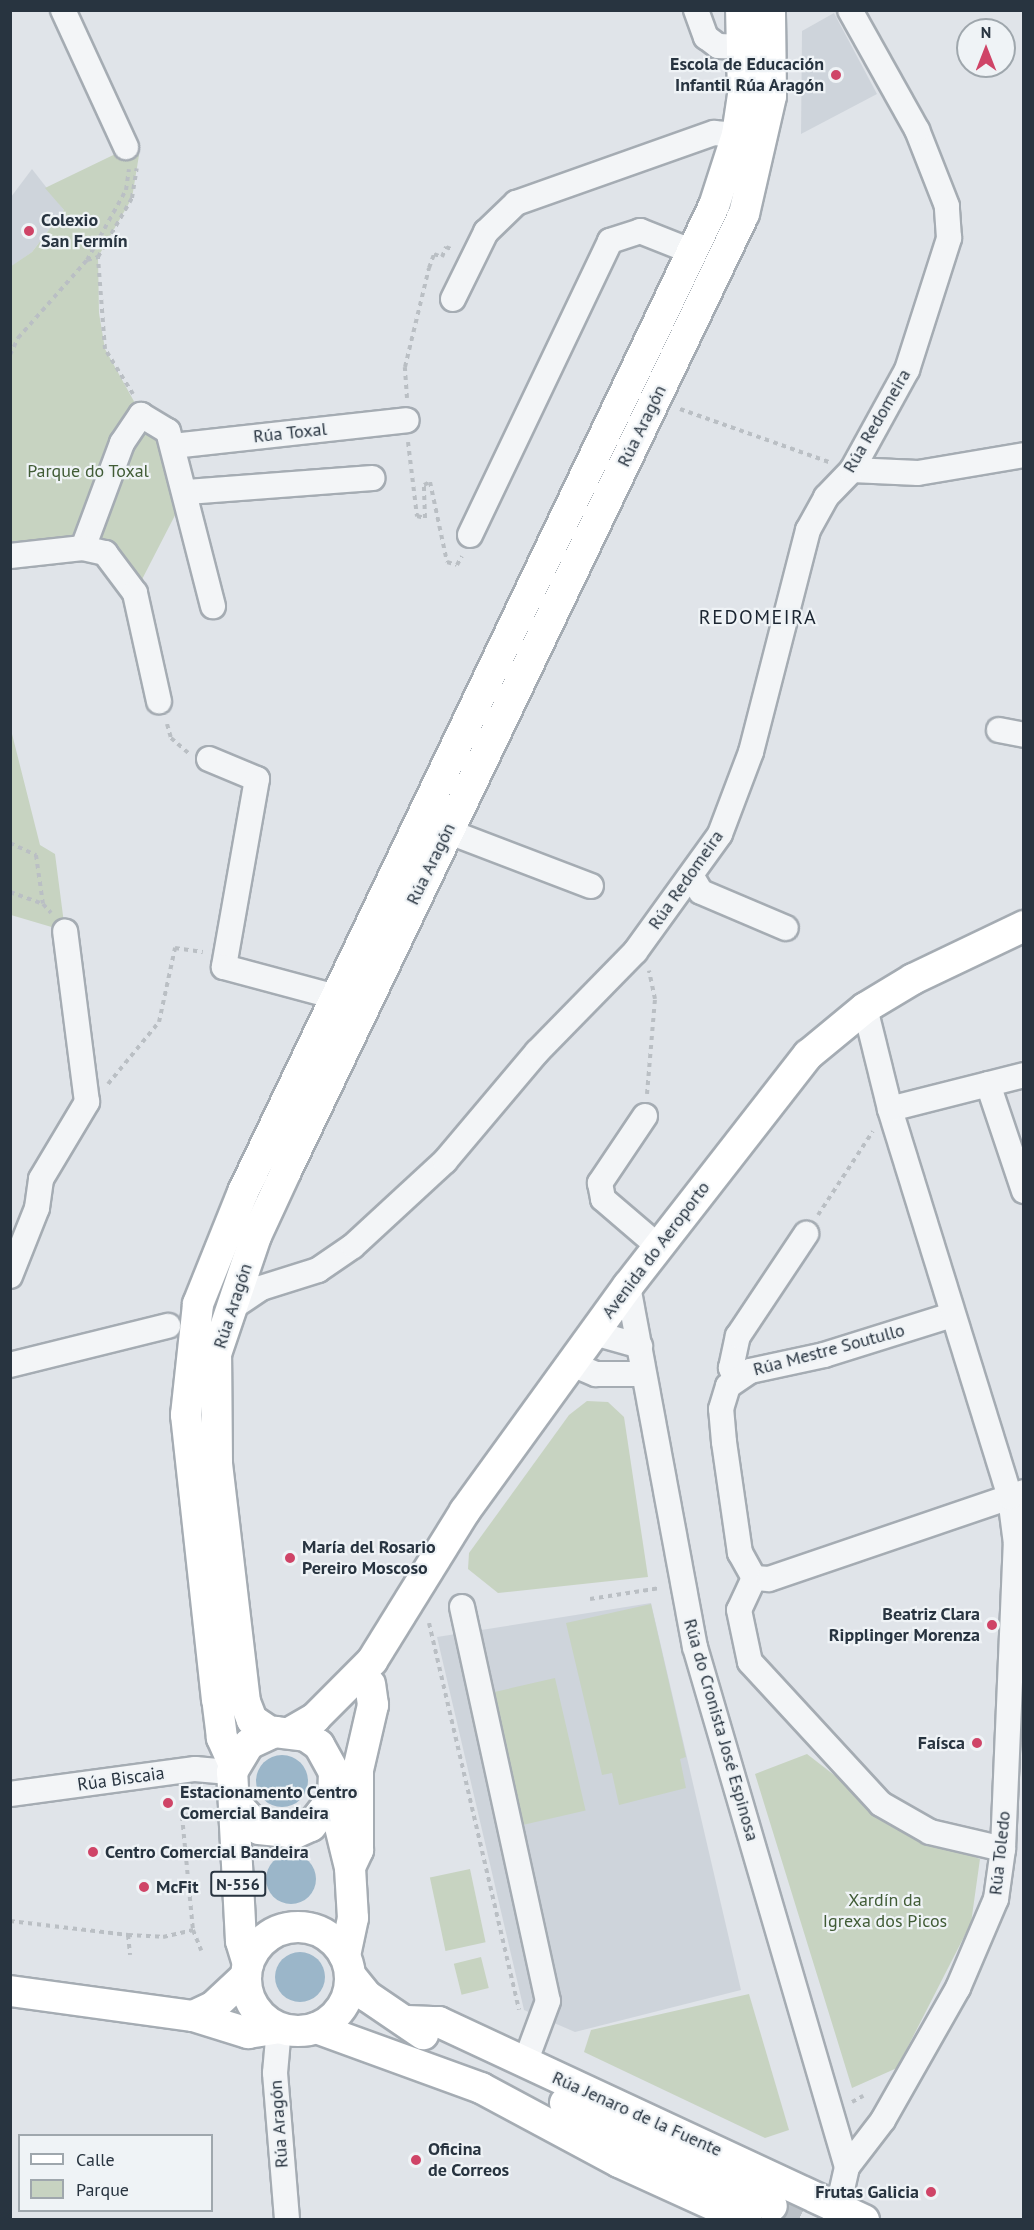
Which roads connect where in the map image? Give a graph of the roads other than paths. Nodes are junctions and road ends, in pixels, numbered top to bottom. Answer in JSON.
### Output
{"nodes":[{"id":1,"x":63,"y":10,"type":"edge"},
{"id":2,"x":696,"y":10,"type":"edge"},
{"id":3,"x":741,"y":10,"type":"edge"},
{"id":4,"x":770,"y":10,"type":"edge"},
{"id":5,"x":850,"y":10,"type":"edge"},
{"id":6,"x":745,"y":47,"type":"junction"},
{"id":7,"x":737,"y":135,"type":"junction"},
{"id":8,"x":126,"y":147,"type":"road end"},
{"id":9,"x":693,"y":252,"type":"junction"},
{"id":10,"x":453,"y":299,"type":"dead end"},
{"id":11,"x":406,"y":420,"type":"dead end"},
{"id":12,"x":173,"y":446,"type":"junction"},
{"id":13,"x":1023,"y":455,"type":"edge"},
{"id":14,"x":852,"y":470,"type":"junction"},
{"id":15,"x":372,"y":478,"type":"dead end"},
{"id":16,"x":187,"y":492,"type":"junction"},
{"id":17,"x":470,"y":535,"type":"dead end"},
{"id":18,"x":83,"y":548,"type":"junction"},
{"id":19,"x":10,"y":556,"type":"edge"},
{"id":20,"x":213,"y":606,"type":"dead end"},
{"id":21,"x":159,"y":701,"type":"road end"},
{"id":22,"x":999,"y":730,"type":"dead end"},
{"id":23,"x":1023,"y":735,"type":"edge"},
{"id":24,"x":208,"y":759,"type":"road end"},
{"id":25,"x":447,"y":831,"type":"junction"},
{"id":26,"x":692,"y":877,"type":"junction"},
{"id":27,"x":591,"y":886,"type":"dead end"},
{"id":28,"x":1023,"y":926,"type":"edge"},
{"id":29,"x":786,"y":928,"type":"dead end"},
{"id":30,"x":65,"y":931,"type":"road end"},
{"id":31,"x":336,"y":997,"type":"junction"},
{"id":32,"x":865,"y":1008,"type":"junction"},
{"id":33,"x":1023,"y":1075,"type":"edge"},
{"id":34,"x":988,"y":1084,"type":"junction"},
{"id":35,"x":890,"y":1109,"type":"junction"},
{"id":36,"x":645,"y":1116,"type":"road end"},
{"id":37,"x":1023,"y":1191,"type":"edge"},
{"id":38,"x":806,"y":1234,"type":"road end"},
{"id":39,"x":658,"y":1246,"type":"junction"},
{"id":40,"x":10,"y":1276,"type":"edge"},
{"id":41,"x":628,"y":1286,"type":"junction"},
{"id":42,"x":233,"y":1307,"type":"junction"},
{"id":43,"x":952,"y":1315,"type":"junction"},
{"id":44,"x":180,"y":1327,"type":"junction"},
{"id":45,"x":594,"y":1333,"type":"junction"},
{"id":46,"x":640,"y":1346,"type":"junction"},
{"id":47,"x":216,"y":1354,"type":"junction"},
{"id":48,"x":572,"y":1364,"type":"junction"},
{"id":49,"x":10,"y":1365,"type":"edge"},
{"id":50,"x":642,"y":1374,"type":"junction"},
{"id":51,"x":735,"y":1378,"type":"junction"},
{"id":52,"x":1016,"y":1494,"type":"edge"},
{"id":53,"x":754,"y":1578,"type":"junction"},
{"id":54,"x":462,"y":1607,"type":"dead end"},
{"id":55,"x":371,"y":1672,"type":"junction"},
{"id":56,"x":281,"y":1732,"type":"junction"},
{"id":57,"x":233,"y":1769,"type":"junction"},
{"id":58,"x":333,"y":1785,"type":"junction"},
{"id":59,"x":10,"y":1794,"type":"edge"},
{"id":60,"x":235,"y":1803,"type":"junction"},
{"id":61,"x":1003,"y":1849,"type":"junction"},
{"id":62,"x":350,"y":1868,"type":"junction"},
{"id":63,"x":348,"y":1965,"type":"junction"},
{"id":64,"x":247,"y":1970,"type":"junction"},
{"id":65,"x":10,"y":1990,"type":"edge"},
{"id":66,"x":193,"y":2016,"type":"junction"},
{"id":67,"x":407,"y":2021,"type":"junction"},
{"id":68,"x":279,"y":2028,"type":"junction"},
{"id":69,"x":316,"y":2028,"type":"junction"},
{"id":70,"x":525,"y":2063,"type":"junction"},
{"id":71,"x":512,"y":2104,"type":"junction"},
{"id":72,"x":630,"y":2140,"type":"junction"},
{"id":73,"x":847,"y":2167,"type":"junction"},
{"id":74,"x":759,"y":2213,"type":"edge"},
{"id":75,"x":846,"y":2215,"type":"edge"},
{"id":76,"x":287,"y":2220,"type":"edge"}],
"edges":[{"from":1,"to":8,"type":"street"},
{"from":2,"to":6,"type":"street"},
{"from":3,"to":6,"type":"main road","name":"Rúa Aragón"},
{"from":4,"to":25,"type":"main road","name":"Rúa Aragón"},
{"from":5,"to":14,"type":"street","name":"Rúa Redomeira"},
{"from":6,"to":7,"type":"main road","name":"Rúa Aragón"},
{"from":7,"to":9,"type":"main road","name":"Rúa Aragón"},
{"from":7,"to":10,"type":"street"},
{"from":9,"to":17,"type":"street"},
{"from":9,"to":31,"type":"main road","name":"Rúa Aragón"},
{"from":11,"to":12,"type":"street","name":"Rúa Toxal"},
{"from":12,"to":16,"type":"street"},
{"from":12,"to":18,"type":"street"},
{"from":13,"to":14,"type":"street"},
{"from":14,"to":26,"type":"street","name":"Rúa Redomeira"},
{"from":15,"to":16,"type":"street"},
{"from":16,"to":20,"type":"street"},
{"from":18,"to":19,"type":"street"},
{"from":18,"to":21,"type":"street"},
{"from":22,"to":23,"type":"street"},
{"from":24,"to":31,"type":"street"},
{"from":25,"to":27,"type":"street"},
{"from":25,"to":42,"type":"main road","name":"Rúa Aragón"},
{"from":26,"to":29,"type":"street"},
{"from":26,"to":42,"type":"street","name":"Rúa Redomeira"},
{"from":28,"to":32,"type":"main road","name":"Avenida do Aeroporto"},
{"from":30,"to":40,"type":"street"},
{"from":31,"to":44,"type":"main road","name":"Rúa Aragón"},
{"from":32,"to":35,"type":"street"},
{"from":32,"to":39,"type":"main road","name":"Avenida do Aeroporto"},
{"from":33,"to":34,"type":"street"},
{"from":34,"to":35,"type":"street"},
{"from":34,"to":37,"type":"street"},
{"from":35,"to":43,"type":"street"},
{"from":36,"to":39,"type":"street"},
{"from":38,"to":51,"type":"street"},
{"from":39,"to":41,"type":"main road","name":"Avenida do Aeroporto"},
{"from":41,"to":45,"type":"main road","name":"Avenida do Aeroporto"},
{"from":41,"to":46,"type":"street","name":"Rúa do Cronista José Espinosa"},
{"from":42,"to":47,"type":"main road","name":"Rúa Aragón"},
{"from":43,"to":51,"type":"street","name":"Rúa Mestre Soutullo"},
{"from":43,"to":52,"type":"street"},
{"from":44,"to":47,"type":"main road"},
{"from":44,"to":49,"type":"street"},
{"from":44,"to":57,"type":"main road","name":"Rúa Aragón"},
{"from":45,"to":46,"type":"street"},
{"from":45,"to":48,"type":"main road","name":"Avenida do Aeroporto"},
{"from":46,"to":50,"type":"street","name":"Rúa do Cronista José Espinosa"},
{"from":47,"to":56,"type":"main road","name":"Rúa Aragón"},
{"from":48,"to":50,"type":"street"},
{"from":48,"to":55,"type":"main road","name":"Avenida do Aeroporto"},
{"from":50,"to":73,"type":"street","name":"Rúa do Cronista José Espinosa"},
{"from":51,"to":53,"type":"street","name":"Rúa Mestre Soutullo"},
{"from":52,"to":53,"type":"street"},
{"from":52,"to":61,"type":"street","name":"Rúa Toledo"},
{"from":53,"to":61,"type":"street"},
{"from":54,"to":70,"type":"street"},
{"from":55,"to":56,"type":"main road","name":"Avenida do Aeroporto"},
{"from":55,"to":58,"type":"main road","name":"Avenida do Aeroporto"},
{"from":55,"to":62,"type":"main road"},
{"from":56,"to":57,"type":"main road"},
{"from":56,"to":58,"type":"main road","name":"Rúa Aragón"},
{"from":57,"to":59,"type":"street","name":"Rúa Biscaia"},
{"from":57,"to":60,"type":"main road","name":"Rúa Aragón"},
{"from":58,"to":60,"type":"main road"},
{"from":58,"to":62,"type":"main road","name":"Rúa Aragón"},
{"from":60,"to":64,"type":"main road","name":"Rúa Aragón","number":"N-556"},
{"from":61,"to":73,"type":"street","name":"Rúa Toledo"},
{"from":62,"to":63,"type":"main road","name":"Rúa Aragón"},
{"from":63,"to":64,"type":"main road"},
{"from":63,"to":67,"type":"main road","name":"Rúa Jenaro de la Fuente"},
{"from":63,"to":69,"type":"main road","name":"Rúa Aragón"},
{"from":64,"to":66,"type":"main road"},
{"from":64,"to":68,"type":"main road","name":"Rúa Aragón"},
{"from":65,"to":66,"type":"main road"},
{"from":66,"to":68,"type":"main road"},
{"from":67,"to":70,"type":"main road","name":"Rúa Jenaro de la Fuente"},
{"from":67,"to":72,"type":"main road","name":"Rúa Jenaro de la Fuente"},
{"from":68,"to":69,"type":"main road"},
{"from":68,"to":76,"type":"street","name":"Rúa Aragón"},
{"from":69,"to":71,"type":"main road","name":"Rúa Jenaro de la Fuente"},
{"from":70,"to":75,"type":"main road","name":"Rúa Jenaro de la Fuente"},
{"from":71,"to":72,"type":"main road","name":"Rúa Jenaro de la Fuente"},
{"from":71,"to":74,"type":"main road","name":"Rúa Jenaro de la Fuente"},
{"from":72,"to":74,"type":"main road"},
{"from":73,"to":75,"type":"street","name":"Rúa Toledo"}]}
